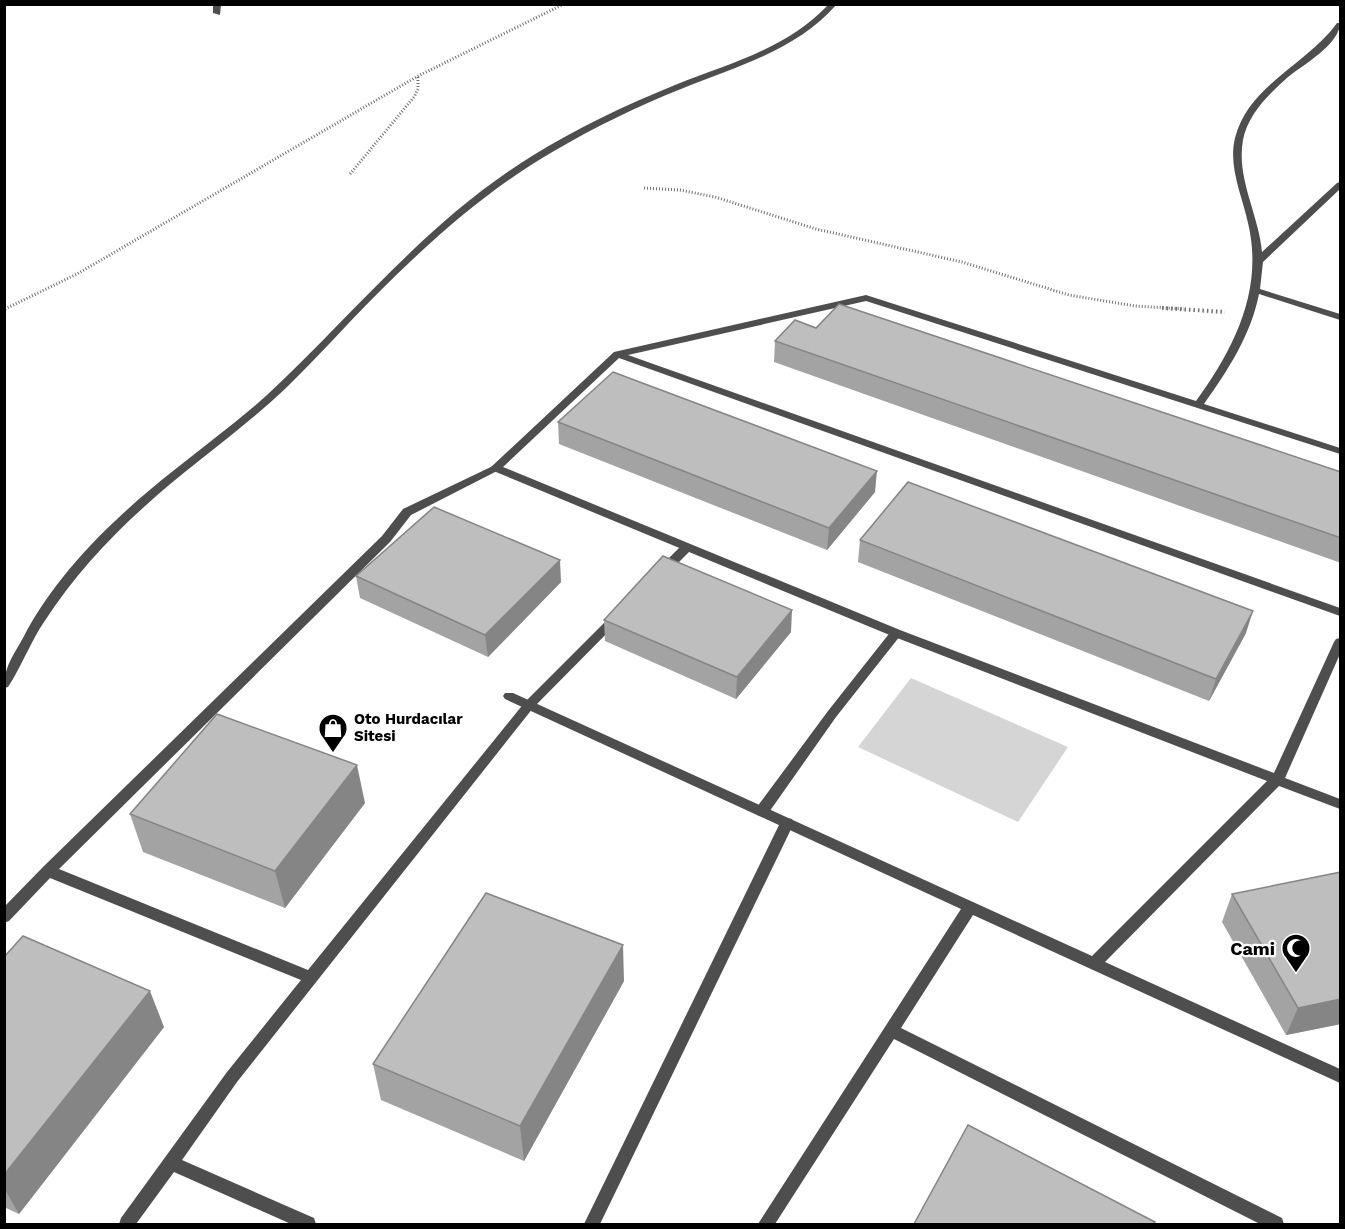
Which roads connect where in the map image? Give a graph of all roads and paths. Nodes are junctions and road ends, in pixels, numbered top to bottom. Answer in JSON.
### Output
{"nodes":[{"id":1,"x":564,"y":4,"type":"edge"},
{"id":2,"x":834,"y":4,"type":"edge"},
{"id":3,"x":1341,"y":26,"type":"edge"},
{"id":4,"x":418,"y":76,"type":"junction"},
{"id":5,"x":350,"y":174,"type":"dead end"},
{"id":6,"x":1341,"y":185,"type":"edge"},
{"id":7,"x":645,"y":188,"type":"dead end"},
{"id":8,"x":1258,"y":261,"type":"junction"},
{"id":9,"x":1255,"y":290,"type":"junction"},
{"id":10,"x":4,"y":310,"type":"edge"},
{"id":11,"x":1251,"y":313,"type":"junction"},
{"id":12,"x":1341,"y":317,"type":"edge"},
{"id":13,"x":618,"y":354,"type":"junction"},
{"id":14,"x":1198,"y":405,"type":"junction"},
{"id":15,"x":1341,"y":451,"type":"edge"},
{"id":16,"x":495,"y":468,"type":"junction"},
{"id":17,"x":687,"y":547,"type":"junction"},
{"id":18,"x":654,"y":580,"type":"edge"},
{"id":19,"x":629,"y":605,"type":"edge"},
{"id":20,"x":1341,"y":612,"type":"edge"},
{"id":21,"x":896,"y":633,"type":"junction"},
{"id":22,"x":1341,"y":642,"type":"edge"},
{"id":23,"x":4,"y":684,"type":"edge"},
{"id":24,"x":509,"y":696,"type":"dead end"},
{"id":25,"x":529,"y":705,"type":"junction"},
{"id":26,"x":1278,"y":779,"type":"junction"},
{"id":27,"x":1341,"y":804,"type":"edge"},
{"id":28,"x":762,"y":811,"type":"junction"},
{"id":29,"x":787,"y":823,"type":"junction"},
{"id":30,"x":48,"y":871,"type":"junction"},
{"id":31,"x":970,"y":907,"type":"junction"},
{"id":32,"x":4,"y":917,"type":"edge"},
{"id":33,"x":1095,"y":963,"type":"junction"},
{"id":34,"x":311,"y":978,"type":"junction"},
{"id":35,"x":891,"y":1030,"type":"junction"},
{"id":36,"x":1341,"y":1076,"type":"edge"},
{"id":37,"x":171,"y":1163,"type":"junction"},
{"id":38,"x":127,"y":1224,"type":"edge"},
{"id":39,"x":308,"y":1224,"type":"edge"},
{"id":40,"x":592,"y":1224,"type":"edge"},
{"id":41,"x":766,"y":1224,"type":"edge"},
{"id":42,"x":1276,"y":1224,"type":"edge"}],
"edges":[{"from":1,"to":4,"type":"path"},
{"from":2,"to":23,"type":"street"},
{"from":3,"to":8,"type":"street"},
{"from":4,"to":5,"type":"path"},
{"from":4,"to":10,"type":"path"},
{"from":6,"to":8,"type":"street"},
{"from":7,"to":11,"type":"path"},
{"from":8,"to":9,"type":"street"},
{"from":9,"to":11,"type":"street"},
{"from":9,"to":12,"type":"street"},
{"from":11,"to":14,"type":"street"},
{"from":13,"to":14,"type":"street"},
{"from":13,"to":16,"type":"street"},
{"from":13,"to":20,"type":"street"},
{"from":14,"to":15,"type":"street"},
{"from":16,"to":17,"type":"street"},
{"from":16,"to":30,"type":"street"},
{"from":17,"to":18,"type":"street"},
{"from":17,"to":21,"type":"street"},
{"from":19,"to":25,"type":"street"},
{"from":21,"to":26,"type":"street"},
{"from":21,"to":28,"type":"street"},
{"from":22,"to":26,"type":"street"},
{"from":24,"to":25,"type":"street"},
{"from":25,"to":28,"type":"street"},
{"from":25,"to":34,"type":"street"},
{"from":26,"to":27,"type":"street"},
{"from":26,"to":33,"type":"street"},
{"from":28,"to":29,"type":"street"},
{"from":29,"to":31,"type":"street"},
{"from":29,"to":40,"type":"street"},
{"from":30,"to":32,"type":"street"},
{"from":30,"to":34,"type":"street"},
{"from":31,"to":33,"type":"street"},
{"from":31,"to":35,"type":"street"},
{"from":33,"to":36,"type":"street"},
{"from":34,"to":37,"type":"street"},
{"from":35,"to":41,"type":"street"},
{"from":35,"to":42,"type":"street"},
{"from":37,"to":38,"type":"street"},
{"from":37,"to":39,"type":"street"}]}
